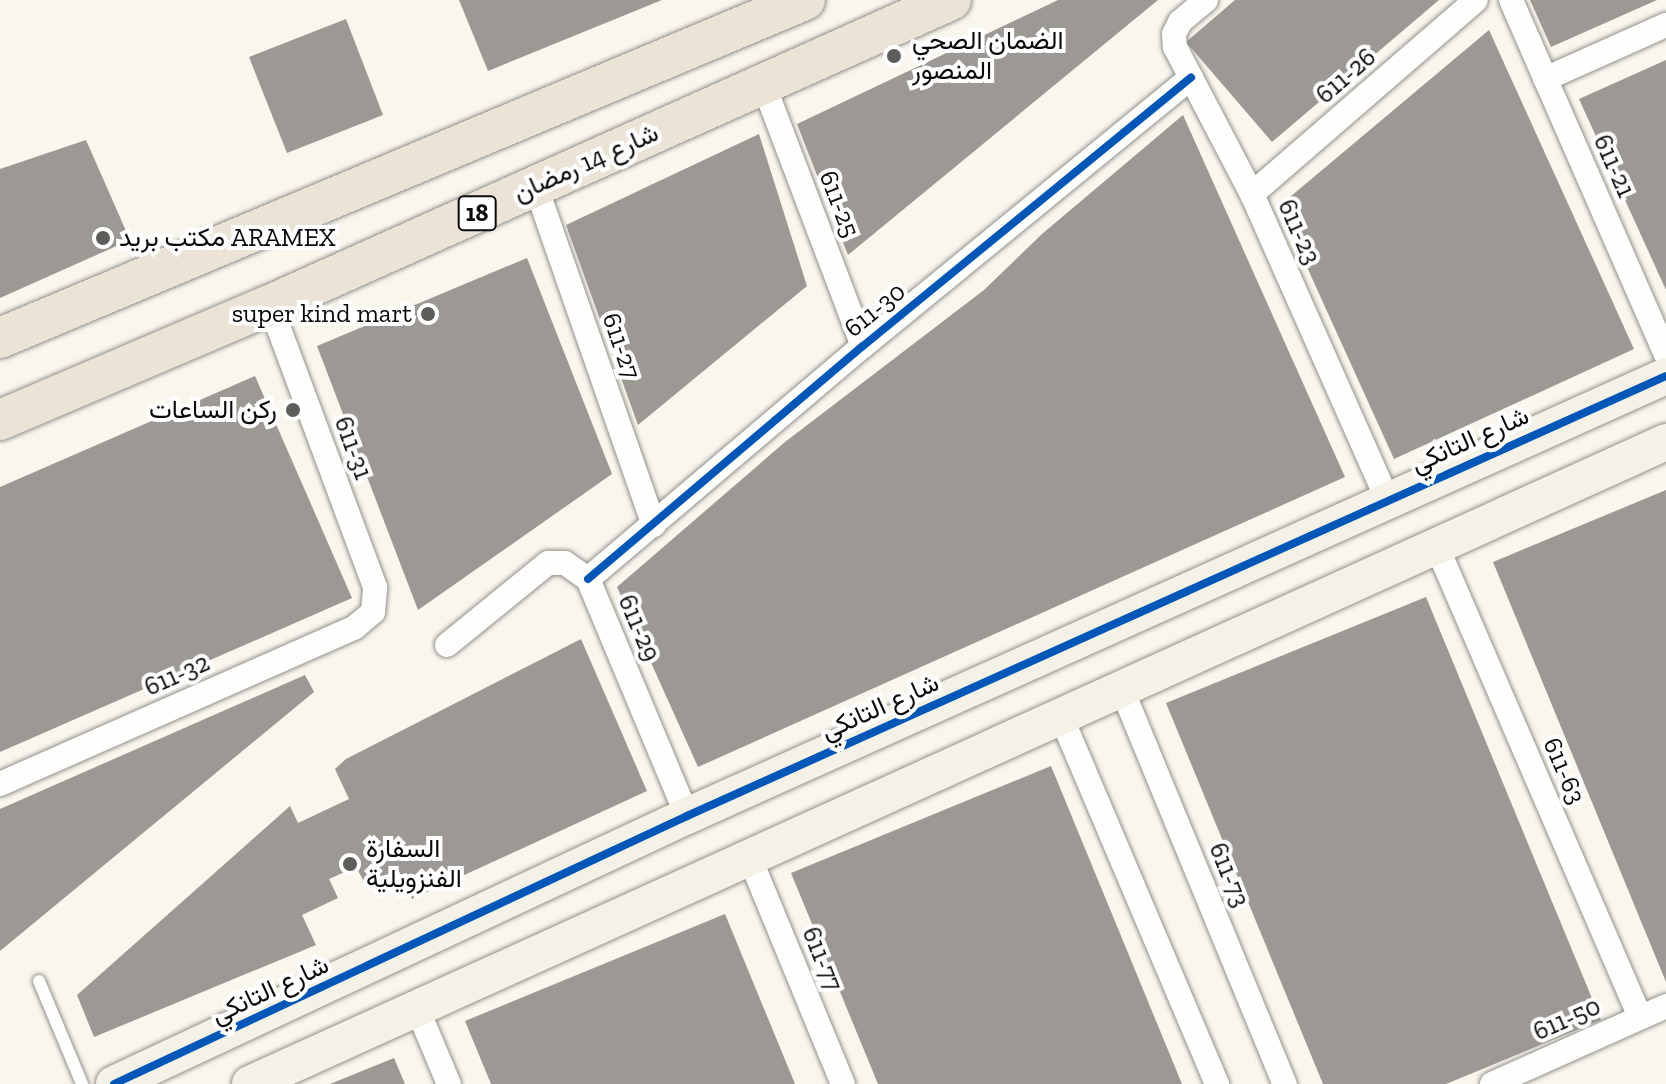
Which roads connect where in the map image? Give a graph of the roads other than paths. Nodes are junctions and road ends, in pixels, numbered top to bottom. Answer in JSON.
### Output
{"nodes":[{"id":1,"x":805,"y":0,"type":"edge"},
{"id":2,"x":951,"y":0,"type":"edge"},
{"id":3,"x":1206,"y":0,"type":"edge"},
{"id":4,"x":1476,"y":0,"type":"edge"},
{"id":5,"x":1511,"y":0,"type":"edge"},
{"id":6,"x":1666,"y":25,"type":"edge"},
{"id":7,"x":1191,"y":78,"type":"junction"},
{"id":8,"x":1545,"y":79,"type":"junction"},
{"id":9,"x":763,"y":83,"type":"junction"},
{"id":10,"x":536,"y":187,"type":"junction"},
{"id":11,"x":1252,"y":194,"type":"junction"},
{"id":12,"x":270,"y":305,"type":"junction"},
{"id":13,"x":0,"y":338,"type":"edge"},
{"id":14,"x":863,"y":346,"type":"junction"},
{"id":15,"x":1666,"y":354,"type":"edge"},
{"id":16,"x":1666,"y":376,"type":"edge"},
{"id":17,"x":0,"y":420,"type":"edge"},
{"id":18,"x":1666,"y":442,"type":"edge"},
{"id":19,"x":1387,"y":499,"type":"junction"},
{"id":20,"x":654,"y":525,"type":"junction"},
{"id":21,"x":1437,"y":547,"type":"junction"},
{"id":22,"x":588,"y":579,"type":"junction"},
{"id":23,"x":373,"y":612,"type":"joint"},
{"id":24,"x":447,"y":645,"type":"dead end"},
{"id":25,"x":1121,"y":687,"type":"junction"},
{"id":26,"x":1060,"y":714,"type":"junction"},
{"id":27,"x":0,"y":784,"type":"edge"},
{"id":28,"x":687,"y":816,"type":"junction"},
{"id":29,"x":749,"y":856,"type":"junction"},
{"id":30,"x":39,"y":981,"type":"dead end"},
{"id":31,"x":299,"y":998,"type":"junction"},
{"id":32,"x":1666,"y":1006,"type":"edge"},
{"id":33,"x":417,"y":1008,"type":"junction"},
{"id":34,"x":1640,"y":1017,"type":"junction"},
{"id":35,"x":323,"y":1050,"type":"junction"},
{"id":36,"x":82,"y":1084,"type":"edge"},
{"id":37,"x":114,"y":1084,"type":"edge"},
{"id":38,"x":250,"y":1084,"type":"edge"},
{"id":39,"x":449,"y":1084,"type":"edge"},
{"id":40,"x":843,"y":1084,"type":"edge"},
{"id":41,"x":1217,"y":1084,"type":"edge"},
{"id":42,"x":1285,"y":1084,"type":"edge"},
{"id":43,"x":1492,"y":1084,"type":"edge"}],
"edges":[{"from":1,"to":13,"type":"main road"},
{"from":2,"to":9,"type":"main road","name":"شارع 14 رمضان","number":"18"},
{"from":3,"to":7,"type":"street","name":"611-23"},
{"from":4,"to":11,"type":"street","name":"611-26"},
{"from":5,"to":8,"type":"street","name":"611-21"},
{"from":6,"to":8,"type":"street"},
{"from":7,"to":11,"type":"street","name":"611-23"},
{"from":7,"to":14,"type":"street","name":"611-30"},
{"from":8,"to":15,"type":"street","name":"611-21"},
{"from":9,"to":10,"type":"main road","name":"شارع 14 رمضان","number":"18"},
{"from":9,"to":14,"type":"street","name":"611-25"},
{"from":10,"to":12,"type":"main road","name":"شارع 14 رمضان","number":"18"},
{"from":10,"to":20,"type":"street","name":"611-27"},
{"from":11,"to":19,"type":"street","name":"611-23"},
{"from":12,"to":17,"type":"main road","name":"شارع 14 رمضان","number":"18"},
{"from":12,"to":23,"type":"street","name":"611-31"},
{"from":14,"to":20,"type":"street","name":"611-30"},
{"from":16,"to":19,"type":"street","name":"شارع التانكي"},
{"from":18,"to":21,"type":"street"},
{"from":19,"to":28,"type":"street","name":"شارع التانكي"},
{"from":20,"to":22,"type":"street","name":"611-30"},
{"from":21,"to":25,"type":"street"},
{"from":21,"to":34,"type":"street","name":"611-63"},
{"from":22,"to":24,"type":"street","name":"611-29"},
{"from":22,"to":28,"type":"street","name":"611-29"},
{"from":23,"to":27,"type":"street","name":"611-32"},
{"from":25,"to":26,"type":"street"},
{"from":25,"to":42,"type":"street","name":"611-73"},
{"from":26,"to":29,"type":"street"},
{"from":26,"to":41,"type":"street"},
{"from":28,"to":31,"type":"street","name":"شارع التانكي"},
{"from":29,"to":33,"type":"street"},
{"from":29,"to":40,"type":"street","name":"611-77"},
{"from":30,"to":36,"type":"lane"},
{"from":31,"to":35,"type":"street"},
{"from":31,"to":37,"type":"street","name":"شارع التانكي"},
{"from":32,"to":34,"type":"street","name":"611-50"},
{"from":33,"to":35,"type":"street"},
{"from":33,"to":39,"type":"street"},
{"from":34,"to":43,"type":"street","name":"611-50"},
{"from":35,"to":38,"type":"street"}]}
